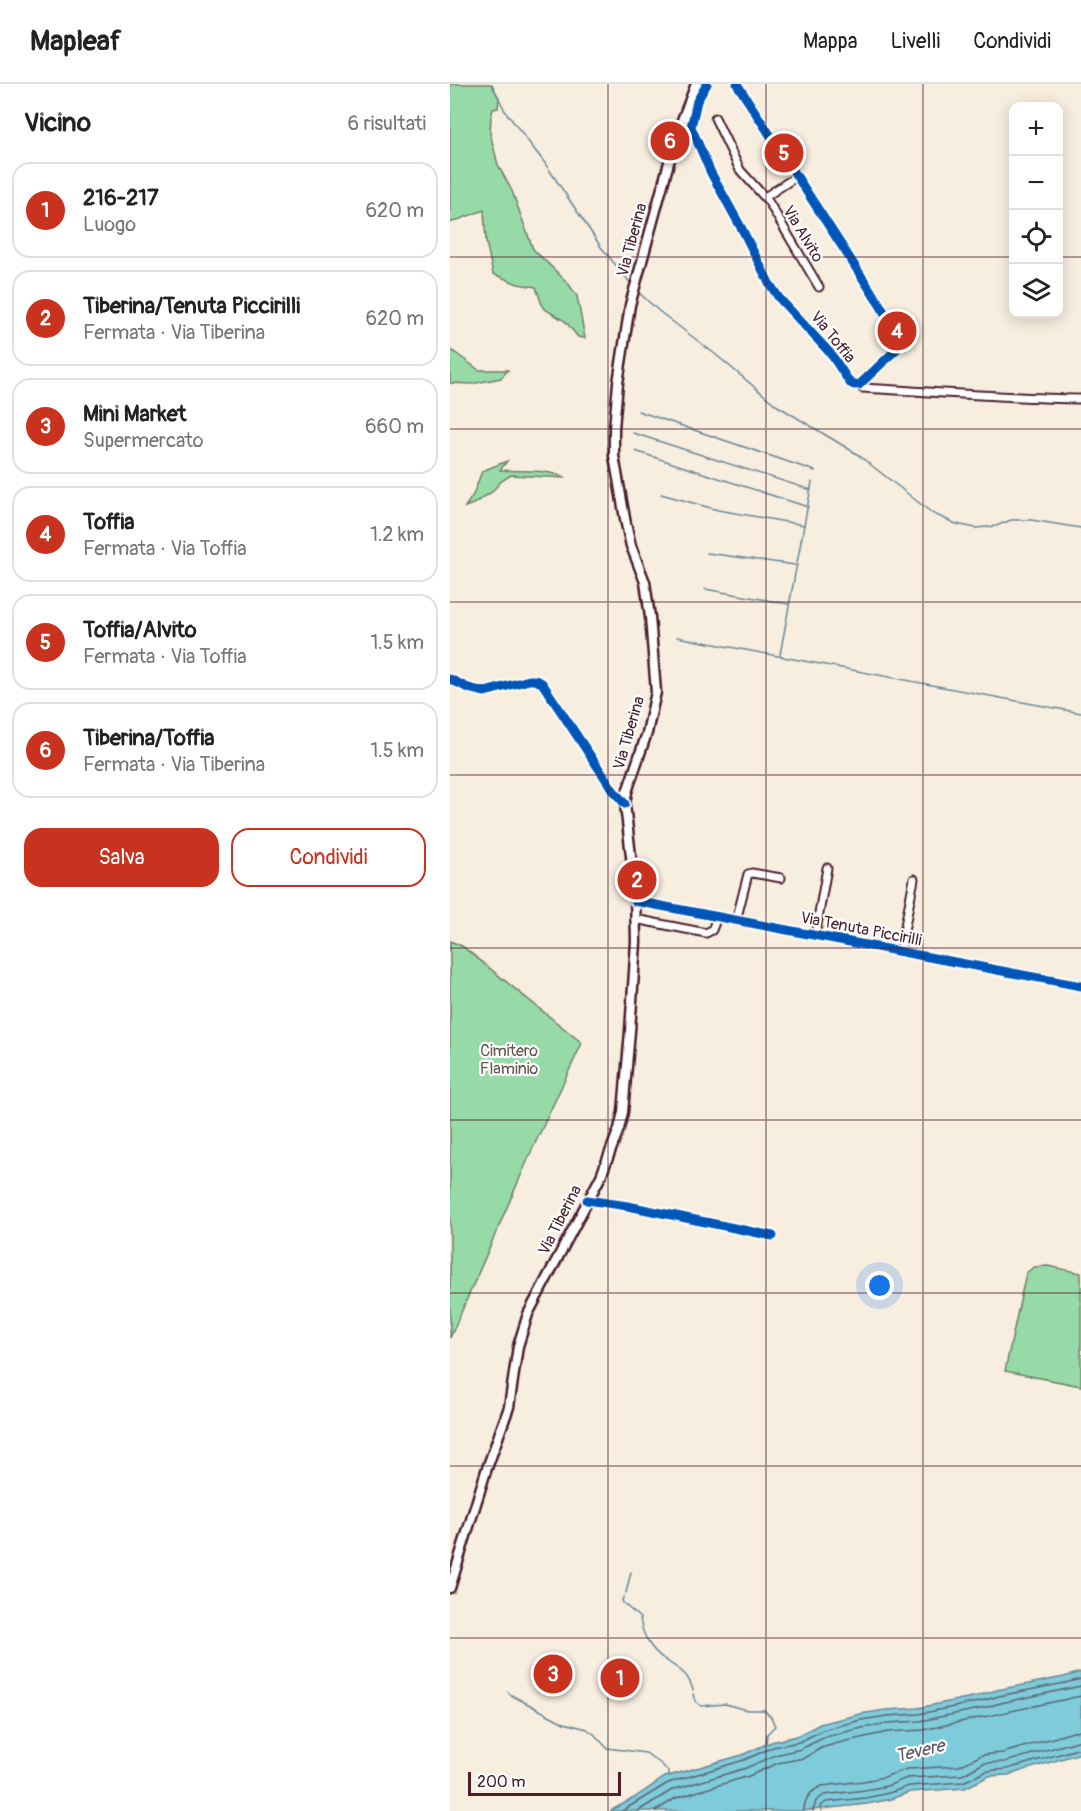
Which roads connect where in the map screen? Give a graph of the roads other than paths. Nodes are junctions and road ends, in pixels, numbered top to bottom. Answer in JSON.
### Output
{"nodes":[{"id":1,"x":696,"y":84,"type":"edge"},
{"id":2,"x":707,"y":84,"type":"edge"},
{"id":3,"x":737,"y":84,"type":"edge"},
{"id":4,"x":715,"y":118,"type":"dead end"},
{"id":5,"x":681,"y":135,"type":"junction"},
{"id":6,"x":695,"y":139,"type":"junction"},
{"id":7,"x":797,"y":176,"type":"junction"},
{"id":8,"x":765,"y":197,"type":"junction"},
{"id":9,"x":819,"y":287,"type":"dead end"},
{"id":10,"x":859,"y":386,"type":"junction"},
{"id":11,"x":1081,"y":399,"type":"edge"},
{"id":12,"x":450,"y":680,"type":"edge"},
{"id":13,"x":625,"y":804,"type":"junction"},
{"id":14,"x":827,"y":868,"type":"dead end"},
{"id":15,"x":781,"y":878,"type":"dead end"},
{"id":16,"x":914,"y":879,"type":"dead end"},
{"id":17,"x":635,"y":901,"type":"junction"},
{"id":18,"x":717,"y":917,"type":"junction"},
{"id":19,"x":635,"y":919,"type":"junction"},
{"id":20,"x":736,"y":921,"type":"junction"},
{"id":21,"x":815,"y":936,"type":"junction"},
{"id":22,"x":900,"y":952,"type":"junction"},
{"id":23,"x":1081,"y":986,"type":"edge"},
{"id":24,"x":587,"y":1200,"type":"junction"},
{"id":25,"x":773,"y":1236,"type":"dead end"},
{"id":26,"x":450,"y":1588,"type":"edge"}],
"edges":[{"from":1,"to":5,"type":"main road","name":"Via Tiberina"},
{"from":2,"to":6,"type":"street"},
{"from":3,"to":7,"type":"street","name":"Via Toffia"},
{"from":4,"to":8,"type":"street"},
{"from":5,"to":6,"type":"street"},
{"from":5,"to":13,"type":"main road","name":"Via Tiberina"},
{"from":6,"to":10,"type":"street","name":"Via Toffia"},
{"from":7,"to":8,"type":"street","name":"Via Alvito"},
{"from":7,"to":10,"type":"street","name":"Via Toffia"},
{"from":8,"to":9,"type":"street","name":"Via Alvito"},
{"from":10,"to":11,"type":"street"},
{"from":12,"to":13,"type":"street"},
{"from":13,"to":17,"type":"main road","name":"Via Tiberina"},
{"from":14,"to":21,"type":"street"},
{"from":15,"to":20,"type":"street"},
{"from":16,"to":22,"type":"street"},
{"from":17,"to":18,"type":"street","name":"Via Tenuta Piccirilli"},
{"from":17,"to":19,"type":"main road","name":"Via Tiberina"},
{"from":18,"to":19,"type":"street"},
{"from":18,"to":20,"type":"street","name":"Via Tenuta Piccirilli"},
{"from":19,"to":24,"type":"main road","name":"Via Tiberina"},
{"from":20,"to":21,"type":"street","name":"Via Tenuta Piccirilli"},
{"from":21,"to":22,"type":"street","name":"Via Tenuta Piccirilli"},
{"from":22,"to":23,"type":"street","name":"Via Tenuta Piccirilli"},
{"from":24,"to":25,"type":"street"},
{"from":24,"to":26,"type":"main road","name":"Via Tiberina"}]}
